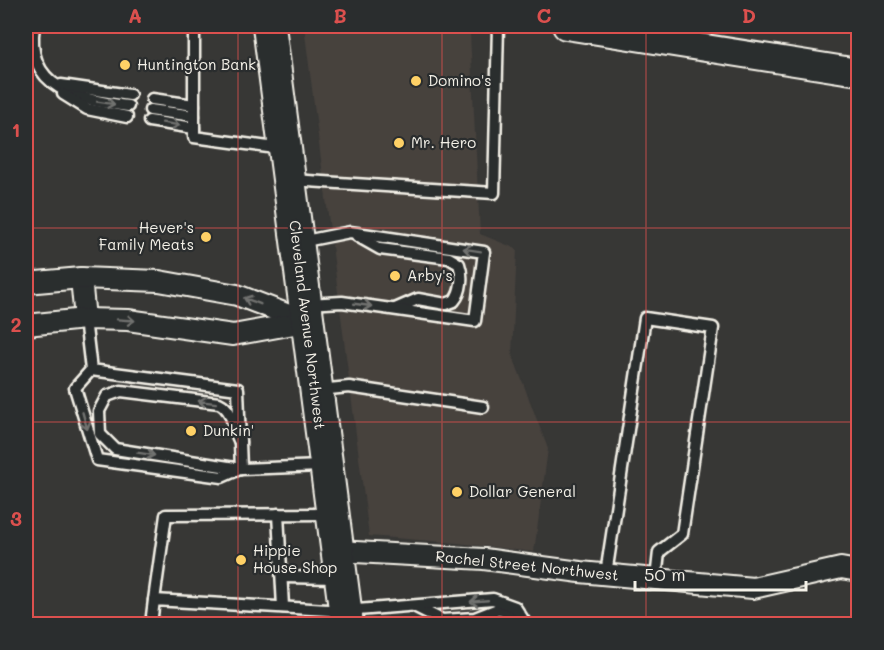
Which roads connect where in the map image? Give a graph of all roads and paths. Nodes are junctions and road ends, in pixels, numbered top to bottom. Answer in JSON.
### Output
{"nodes":[{"id":1,"x":34,"y":26,"type":"edge"},
{"id":2,"x":194,"y":26,"type":"edge"},
{"id":3,"x":269,"y":26,"type":"edge"},
{"id":4,"x":498,"y":26,"type":"edge"},
{"id":5,"x":567,"y":26,"type":"edge"},
{"id":6,"x":858,"y":72,"type":"edge"},
{"id":7,"x":128,"y":106,"type":"dead end"},
{"id":8,"x":194,"y":116,"type":"junction"},
{"id":9,"x":285,"y":149,"type":"junction"},
{"id":10,"x":289,"y":180,"type":"junction"},
{"id":11,"x":350,"y":232,"type":"junction"},
{"id":12,"x":297,"y":243,"type":"junction"},
{"id":13,"x":81,"y":278,"type":"junction"},
{"id":14,"x":26,"y":284,"type":"edge"},
{"id":15,"x":395,"y":309,"type":"junction"},
{"id":16,"x":306,"y":313,"type":"junction"},
{"id":17,"x":85,"y":319,"type":"junction"},
{"id":18,"x":26,"y":325,"type":"edge"},
{"id":19,"x":91,"y":370,"type":"junction"},
{"id":20,"x":316,"y":390,"type":"junction"},
{"id":21,"x":483,"y":407,"type":"dead end"},
{"id":22,"x":240,"y":442,"type":"junction"},
{"id":23,"x":326,"y":466,"type":"junction"},
{"id":24,"x":241,"y":469,"type":"junction"},
{"id":25,"x":278,"y":514,"type":"junction"},
{"id":26,"x":332,"y":514,"type":"junction"},
{"id":27,"x":339,"y":564,"type":"junction"},
{"id":28,"x":858,"y":571,"type":"edge"},
{"id":29,"x":606,"y":574,"type":"junction"},
{"id":30,"x":282,"y":577,"type":"junction"},
{"id":31,"x":656,"y":579,"type":"junction"},
{"id":32,"x":154,"y":600,"type":"junction"},
{"id":33,"x":414,"y":606,"type":"junction"},
{"id":34,"x":284,"y":607,"type":"junction"},
{"id":35,"x":346,"y":618,"type":"edge"},
{"id":36,"x":151,"y":624,"type":"edge"},
{"id":37,"x":519,"y":624,"type":"edge"},
{"id":38,"x":526,"y":624,"type":"edge"}],
"edges":[{"from":1,"to":7,"type":"lane","one_way":true},
{"from":2,"to":8,"type":"lane"},
{"from":3,"to":9,"type":"main road","name":"Cleveland Avenue Northwest"},
{"from":4,"to":10,"type":"lane"},
{"from":5,"to":6,"type":"street"},
{"from":8,"to":8,"type":"lane","one_way":true},
{"from":8,"to":9,"type":"lane"},
{"from":9,"to":10,"type":"main road","name":"Cleveland Avenue Northwest"},
{"from":10,"to":12,"type":"main road","name":"Cleveland Avenue Northwest"},
{"from":11,"to":12,"type":"lane"},
{"from":11,"to":15,"type":"lane"},
{"from":15,"to":11,"type":"lane","one_way":true},
{"from":12,"to":16,"type":"main road","name":"Cleveland Avenue Northwest"},
{"from":13,"to":14,"type":"street"},
{"from":16,"to":13,"type":"street","one_way":true},
{"from":13,"to":17,"type":"street"},
{"from":16,"to":15,"type":"lane","one_way":true},
{"from":17,"to":16,"type":"street","one_way":true},
{"from":16,"to":20,"type":"main road","name":"Cleveland Avenue Northwest"},
{"from":17,"to":18,"type":"street"},
{"from":17,"to":19,"type":"lane"},
{"from":19,"to":22,"type":"lane"},
{"from":19,"to":24,"type":"lane","one_way":true},
{"from":20,"to":21,"type":"lane"},
{"from":20,"to":23,"type":"main road","name":"Cleveland Avenue Northwest"},
{"from":22,"to":24,"type":"lane"},
{"from":22,"to":24,"type":"lane","one_way":true},
{"from":23,"to":24,"type":"lane"},
{"from":23,"to":26,"type":"main road","name":"Cleveland Avenue Northwest"},
{"from":25,"to":26,"type":"lane"},
{"from":25,"to":30,"type":"lane"},
{"from":25,"to":32,"type":"lane"},
{"from":26,"to":27,"type":"main road","name":"Cleveland Avenue Northwest"},
{"from":27,"to":29,"type":"street","name":"Rachel Street Northwest"},
{"from":27,"to":30,"type":"lane"},
{"from":27,"to":35,"type":"main road","name":"Cleveland Avenue Northwest"},
{"from":28,"to":31,"type":"street","name":"Rachel Street Northwest"},
{"from":29,"to":31,"type":"street","name":"Rachel Street Northwest"},
{"from":29,"to":31,"type":"lane"},
{"from":30,"to":34,"type":"lane"},
{"from":32,"to":34,"type":"lane"},
{"from":32,"to":36,"type":"lane"},
{"from":33,"to":35,"type":"lane"},
{"from":33,"to":37,"type":"lane"},
{"from":38,"to":33,"type":"lane","one_way":true},
{"from":34,"to":35,"type":"lane"}]}
